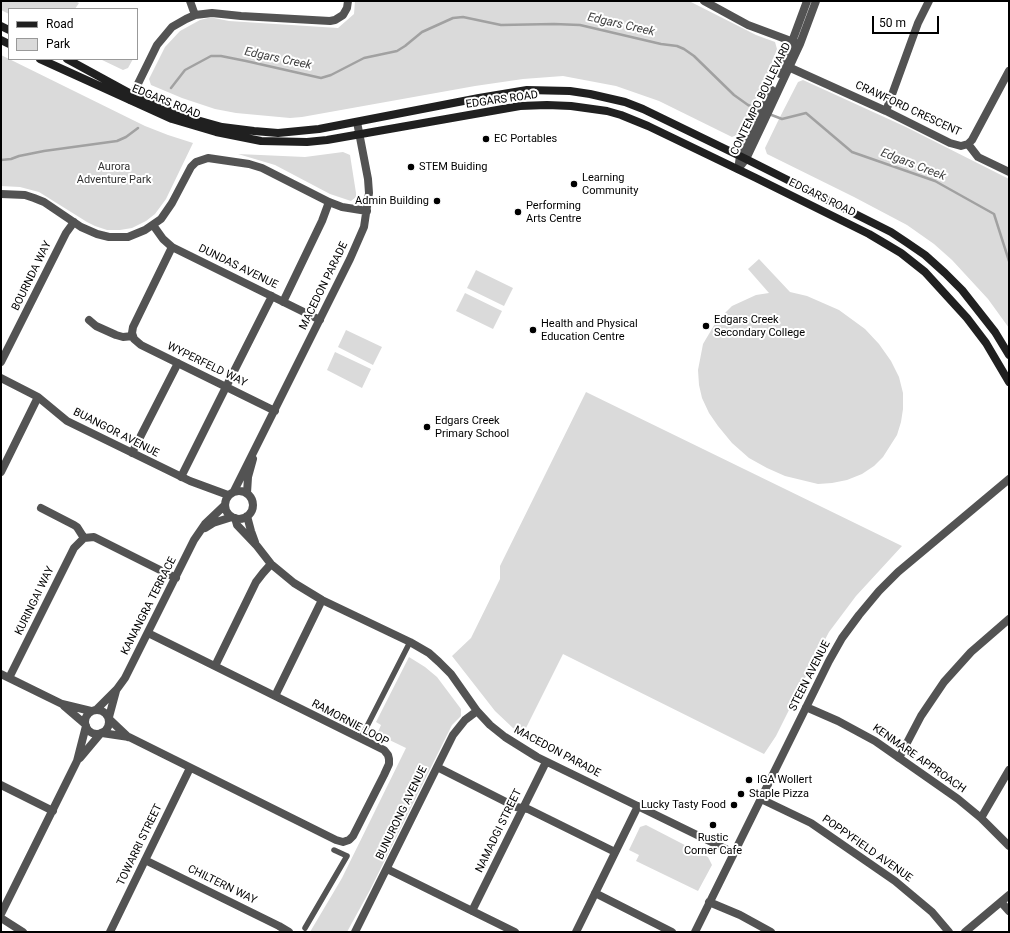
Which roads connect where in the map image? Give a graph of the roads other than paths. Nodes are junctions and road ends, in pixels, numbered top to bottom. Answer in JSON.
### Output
{"nodes":[{"id":1,"x":190,"y":1,"type":"edge"},
{"id":2,"x":348,"y":1,"type":"edge"},
{"id":3,"x":704,"y":1,"type":"edge"},
{"id":4,"x":807,"y":1,"type":"edge"},
{"id":5,"x":816,"y":1,"type":"edge"},
{"id":6,"x":929,"y":1,"type":"edge"},
{"id":7,"x":195,"y":15,"type":"junction"},
{"id":8,"x":796,"y":43,"type":"junction"},
{"id":9,"x":42,"y":60,"type":"edge"},
{"id":10,"x":69,"y":60,"type":"edge"},
{"id":11,"x":786,"y":66,"type":"junction"},
{"id":12,"x":1009,"y":71,"type":"edge"},
{"id":13,"x":131,"y":97,"type":"junction"},
{"id":14,"x":886,"y":111,"type":"junction"},
{"id":15,"x":357,"y":122,"type":"junction"},
{"id":16,"x":360,"y":135,"type":"junction"},
{"id":17,"x":968,"y":144,"type":"junction"},
{"id":18,"x":743,"y":158,"type":"junction"},
{"id":19,"x":738,"y":169,"type":"junction"},
{"id":20,"x":1009,"y":172,"type":"edge"},
{"id":21,"x":1,"y":194,"type":"edge"},
{"id":22,"x":329,"y":202,"type":"junction"},
{"id":23,"x":367,"y":211,"type":"junction"},
{"id":24,"x":74,"y":222,"type":"junction"},
{"id":25,"x":153,"y":225,"type":"junction"},
{"id":26,"x":172,"y":247,"type":"junction"},
{"id":27,"x":272,"y":296,"type":"junction"},
{"id":28,"x":283,"y":302,"type":"junction"},
{"id":29,"x":89,"y":320,"type":"dead end"},
{"id":30,"x":320,"y":320,"type":"junction"},
{"id":31,"x":133,"y":336,"type":"junction"},
{"id":32,"x":1009,"y":355,"type":"edge"},
{"id":33,"x":1,"y":362,"type":"edge"},
{"id":34,"x":178,"y":363,"type":"junction"},
{"id":35,"x":1,"y":378,"type":"edge"},
{"id":36,"x":1009,"y":382,"type":"edge"},
{"id":37,"x":226,"y":387,"type":"junction"},
{"id":38,"x":38,"y":397,"type":"junction"},
{"id":39,"x":275,"y":411,"type":"junction"},
{"id":40,"x":256,"y":449,"type":"junction"},
{"id":41,"x":132,"y":453,"type":"junction"},
{"id":42,"x":1,"y":472,"type":"edge"},
{"id":43,"x":181,"y":477,"type":"junction"},
{"id":44,"x":1009,"y":479,"type":"edge"},
{"id":45,"x":231,"y":493,"type":"junction"},
{"id":46,"x":246,"y":493,"type":"junction"},
{"id":47,"x":225,"y":505,"type":"junction"},
{"id":48,"x":41,"y":508,"type":"dead end"},
{"id":49,"x":247,"y":516,"type":"junction"},
{"id":50,"x":233,"y":517,"type":"junction"},
{"id":51,"x":199,"y":532,"type":"junction"},
{"id":52,"x":84,"y":538,"type":"junction"},
{"id":53,"x":257,"y":546,"type":"junction"},
{"id":54,"x":271,"y":564,"type":"junction"},
{"id":55,"x":176,"y":578,"type":"junction"},
{"id":56,"x":322,"y":600,"type":"junction"},
{"id":57,"x":1009,"y":619,"type":"edge"},
{"id":58,"x":148,"y":633,"type":"junction"},
{"id":59,"x":410,"y":642,"type":"junction"},
{"id":60,"x":215,"y":666,"type":"junction"},
{"id":61,"x":1,"y":674,"type":"edge"},
{"id":62,"x":9,"y":678,"type":"junction"},
{"id":63,"x":117,"y":689,"type":"junction"},
{"id":64,"x":275,"y":696,"type":"junction"},
{"id":65,"x":62,"y":704,"type":"junction"},
{"id":66,"x":806,"y":707,"type":"junction"},
{"id":67,"x":94,"y":710,"type":"junction"},
{"id":68,"x":478,"y":711,"type":"junction"},
{"id":69,"x":109,"y":718,"type":"junction"},
{"id":70,"x":86,"y":725,"type":"junction"},
{"id":71,"x":102,"y":733,"type":"junction"},
{"id":72,"x":129,"y":737,"type":"junction"},
{"id":73,"x":361,"y":738,"type":"junction"},
{"id":74,"x":899,"y":758,"type":"junction"},
{"id":75,"x":77,"y":762,"type":"junction"},
{"id":76,"x":546,"y":762,"type":"junction"},
{"id":77,"x":437,"y":767,"type":"junction"},
{"id":78,"x":190,"y":768,"type":"junction"},
{"id":79,"x":1009,"y":770,"type":"edge"},
{"id":80,"x":1,"y":785,"type":"edge"},
{"id":81,"x":761,"y":799,"type":"junction"},
{"id":82,"x":638,"y":806,"type":"junction"},
{"id":83,"x":523,"y":808,"type":"junction"},
{"id":84,"x":53,"y":811,"type":"junction"},
{"id":85,"x":981,"y":818,"type":"junction"},
{"id":86,"x":1009,"y":846,"type":"edge"},
{"id":87,"x":334,"y":850,"type":"dead end"},
{"id":88,"x":615,"y":852,"type":"junction"},
{"id":89,"x":734,"y":853,"type":"junction"},
{"id":90,"x":146,"y":860,"type":"junction"},
{"id":91,"x":387,"y":869,"type":"junction"},
{"id":92,"x":595,"y":893,"type":"junction"},
{"id":93,"x":1009,"y":896,"type":"edge"},
{"id":94,"x":709,"y":902,"type":"junction"},
{"id":95,"x":1001,"y":902,"type":"junction"},
{"id":96,"x":472,"y":911,"type":"junction"},
{"id":97,"x":1009,"y":911,"type":"edge"},
{"id":98,"x":1,"y":914,"type":"edge"},
{"id":99,"x":1,"y":918,"type":"edge"},
{"id":100,"x":305,"y":928,"type":"dead end"},
{"id":101,"x":23,"y":932,"type":"edge"},
{"id":102,"x":110,"y":932,"type":"edge"},
{"id":103,"x":289,"y":932,"type":"edge"},
{"id":104,"x":355,"y":932,"type":"edge"},
{"id":105,"x":515,"y":932,"type":"edge"},
{"id":106,"x":576,"y":932,"type":"edge"},
{"id":107,"x":672,"y":932,"type":"edge"},
{"id":108,"x":695,"y":932,"type":"edge"},
{"id":109,"x":771,"y":932,"type":"edge"},
{"id":110,"x":949,"y":932,"type":"edge"},
{"id":111,"x":965,"y":932,"type":"edge"}],
"edges":[{"from":1,"to":7,"type":"street"},
{"from":2,"to":7,"type":"street"},
{"from":3,"to":8,"type":"street"},
{"from":4,"to":8,"type":"street","name":"CONTEMPO BOULEVARD"},
{"from":5,"to":8,"type":"street","name":"CONTEMPO BOULEVARD"},
{"from":6,"to":14,"type":"street"},
{"from":7,"to":13,"type":"street"},
{"from":8,"to":11,"type":"street","name":"CONTEMPO BOULEVARD"},
{"from":9,"to":13,"type":"main road","name":"EDGARS ROAD"},
{"from":10,"to":13,"type":"main road","name":"EDGARS ROAD"},
{"from":11,"to":14,"type":"street","name":"CRAWFORD CRESCENT"},
{"from":11,"to":18,"type":"street","name":"CONTEMPO BOULEVARD"},
{"from":12,"to":17,"type":"street","name":"CRAWFORD CRESCENT"},
{"from":13,"to":15,"type":"main road","name":"EDGARS ROAD"},
{"from":13,"to":16,"type":"main road","name":"EDGARS ROAD"},
{"from":14,"to":17,"type":"street","name":"CRAWFORD CRESCENT"},
{"from":15,"to":16,"type":"street","name":"MACEDON PARADE"},
{"from":15,"to":18,"type":"main road","name":"EDGARS ROAD"},
{"from":16,"to":19,"type":"main road","name":"EDGARS ROAD"},
{"from":16,"to":23,"type":"street","name":"MACEDON PARADE"},
{"from":17,"to":20,"type":"street"},
{"from":18,"to":19,"type":"street","name":"CONTEMPO BOULEVARD"},
{"from":18,"to":32,"type":"main road","name":"EDGARS ROAD"},
{"from":19,"to":36,"type":"main road","name":"EDGARS ROAD"},
{"from":21,"to":24,"type":"street"},
{"from":22,"to":23,"type":"street"},
{"from":22,"to":25,"type":"street"},
{"from":22,"to":28,"type":"street"},
{"from":23,"to":30,"type":"street","name":"MACEDON PARADE"},
{"from":24,"to":25,"type":"street"},
{"from":24,"to":33,"type":"street","name":"BOURNDA WAY"},
{"from":25,"to":26,"type":"street","name":"DUNDAS AVENUE"},
{"from":26,"to":27,"type":"street","name":"DUNDAS AVENUE"},
{"from":26,"to":31,"type":"street"},
{"from":27,"to":28,"type":"street","name":"DUNDAS AVENUE"},
{"from":27,"to":37,"type":"street"},
{"from":28,"to":30,"type":"street","name":"DUNDAS AVENUE"},
{"from":29,"to":31,"type":"street"},
{"from":30,"to":39,"type":"street","name":"MACEDON PARADE"},
{"from":31,"to":34,"type":"street","name":"WYPERFELD WAY"},
{"from":34,"to":37,"type":"street","name":"WYPERFELD WAY"},
{"from":34,"to":41,"type":"street"},
{"from":35,"to":38,"type":"street","name":"BUANGOR AVENUE"},
{"from":37,"to":39,"type":"street","name":"WYPERFELD WAY"},
{"from":37,"to":43,"type":"street"},
{"from":38,"to":41,"type":"street","name":"BUANGOR AVENUE"},
{"from":38,"to":42,"type":"street"},
{"from":39,"to":40,"type":"street","name":"MACEDON PARADE"},
{"from":40,"to":45,"type":"street","name":"MACEDON PARADE"},
{"from":40,"to":46,"type":"street","name":"MACEDON PARADE"},
{"from":41,"to":43,"type":"street","name":"BUANGOR AVENUE"},
{"from":43,"to":45,"type":"street","name":"BUANGOR AVENUE"},
{"from":44,"to":66,"type":"street","name":"STEEN AVENUE"},
{"from":45,"to":46,"type":"street"},
{"from":45,"to":47,"type":"street"},
{"from":46,"to":49,"type":"street"},
{"from":47,"to":50,"type":"street"},
{"from":47,"to":51,"type":"street","name":"KANANGRA TERRACE"},
{"from":48,"to":52,"type":"street"},
{"from":49,"to":50,"type":"street"},
{"from":49,"to":53,"type":"street","name":"MACEDON PARADE"},
{"from":50,"to":51,"type":"street"},
{"from":50,"to":53,"type":"street","name":"MACEDON PARADE"},
{"from":51,"to":55,"type":"street","name":"KANANGRA TERRACE"},
{"from":52,"to":55,"type":"street"},
{"from":52,"to":62,"type":"street","name":"KURINGAI WAY"},
{"from":53,"to":54,"type":"street","name":"MACEDON PARADE"},
{"from":54,"to":56,"type":"street","name":"MACEDON PARADE"},
{"from":54,"to":60,"type":"street"},
{"from":55,"to":58,"type":"street","name":"KANANGRA TERRACE"},
{"from":56,"to":59,"type":"street","name":"MACEDON PARADE"},
{"from":56,"to":64,"type":"street"},
{"from":57,"to":74,"type":"street"},
{"from":58,"to":60,"type":"street","name":"RAMORNIE LOOP"},
{"from":58,"to":63,"type":"street","name":"KANANGRA TERRACE"},
{"from":59,"to":68,"type":"street","name":"MACEDON PARADE"},
{"from":59,"to":73,"type":"street"},
{"from":60,"to":64,"type":"street","name":"RAMORNIE LOOP"},
{"from":61,"to":62,"type":"street"},
{"from":62,"to":65,"type":"street"},
{"from":63,"to":67,"type":"street","name":"KANANGRA TERRACE"},
{"from":63,"to":69,"type":"street","name":"KANANGRA TERRACE"},
{"from":64,"to":73,"type":"street","name":"RAMORNIE LOOP"},
{"from":65,"to":67,"type":"street"},
{"from":65,"to":70,"type":"street"},
{"from":66,"to":74,"type":"street","name":"KENMARE APPROACH"},
{"from":66,"to":81,"type":"street","name":"STEEN AVENUE"},
{"from":67,"to":69,"type":"street"},
{"from":67,"to":70,"type":"street"},
{"from":68,"to":76,"type":"street","name":"MACEDON PARADE"},
{"from":68,"to":77,"type":"street","name":"BUNURONG AVENUE"},
{"from":69,"to":71,"type":"street"},
{"from":69,"to":72,"type":"street","name":"RAMORNIE LOOP"},
{"from":70,"to":71,"type":"street"},
{"from":70,"to":75,"type":"street"},
{"from":71,"to":72,"type":"street","name":"RAMORNIE LOOP"},
{"from":71,"to":75,"type":"street"},
{"from":72,"to":78,"type":"street","name":"RAMORNIE LOOP"},
{"from":73,"to":78,"type":"street","name":"RAMORNIE LOOP"},
{"from":74,"to":85,"type":"street","name":"KENMARE APPROACH"},
{"from":75,"to":84,"type":"street"},
{"from":76,"to":82,"type":"street","name":"MACEDON PARADE"},
{"from":76,"to":83,"type":"street","name":"NAMADGI STREET"},
{"from":77,"to":83,"type":"street"},
{"from":77,"to":91,"type":"street","name":"BUNURONG AVENUE"},
{"from":78,"to":90,"type":"street","name":"TOWARRI STREET"},
{"from":79,"to":85,"type":"street"},
{"from":80,"to":84,"type":"street"},
{"from":81,"to":89,"type":"street","name":"STEEN AVENUE"},
{"from":81,"to":110,"type":"street","name":"POPPYFIELD AVENUE"},
{"from":82,"to":88,"type":"street"},
{"from":82,"to":89,"type":"street","name":"MACEDON PARADE"},
{"from":83,"to":88,"type":"street"},
{"from":83,"to":96,"type":"street","name":"NAMADGI STREET"},
{"from":84,"to":98,"type":"street"},
{"from":85,"to":86,"type":"street","name":"KENMARE APPROACH"},
{"from":87,"to":100,"type":"street"},
{"from":88,"to":92,"type":"street"},
{"from":89,"to":94,"type":"street","name":"STEEN AVENUE"},
{"from":90,"to":102,"type":"street","name":"TOWARRI STREET"},
{"from":90,"to":103,"type":"street","name":"CHILTERN WAY"},
{"from":91,"to":96,"type":"street"},
{"from":91,"to":104,"type":"street","name":"BUNURONG AVENUE"},
{"from":92,"to":106,"type":"street"},
{"from":92,"to":107,"type":"street"},
{"from":93,"to":95,"type":"street"},
{"from":94,"to":108,"type":"street","name":"STEEN AVENUE"},
{"from":94,"to":109,"type":"street"},
{"from":95,"to":97,"type":"street"},
{"from":95,"to":111,"type":"street"},
{"from":96,"to":105,"type":"street"},
{"from":99,"to":101,"type":"street"}]}
